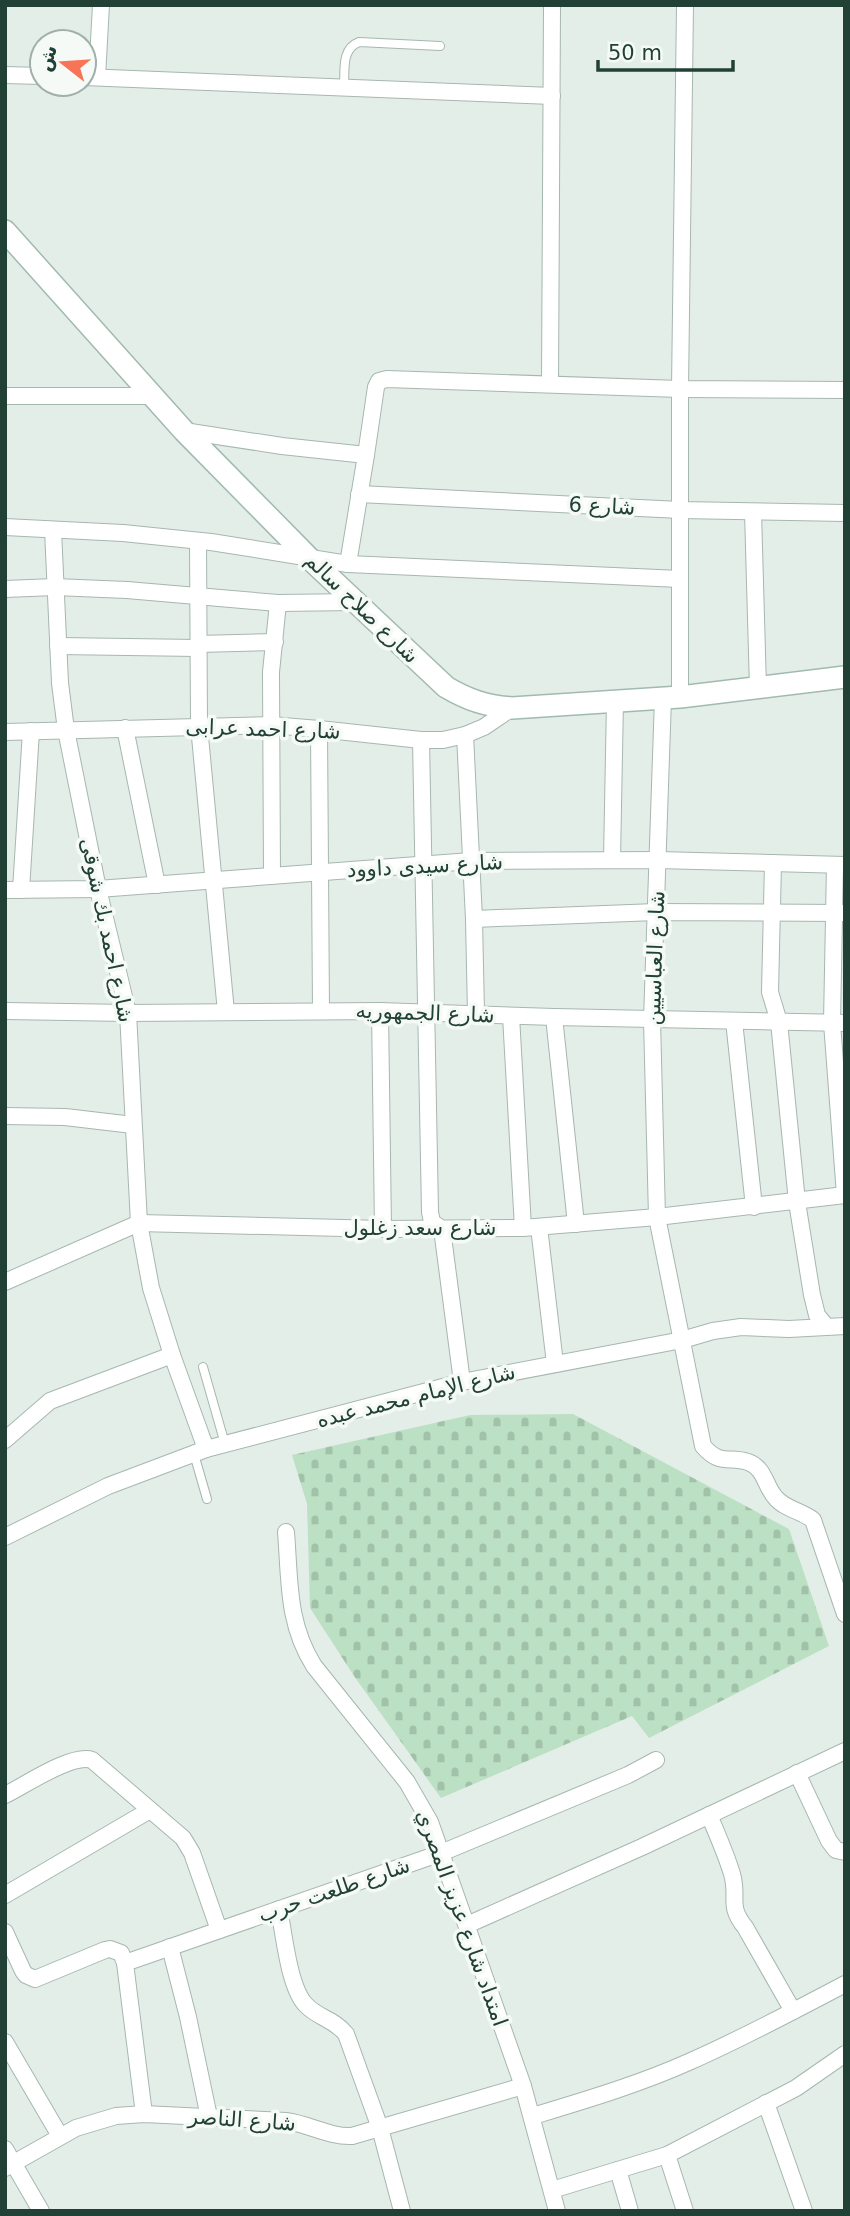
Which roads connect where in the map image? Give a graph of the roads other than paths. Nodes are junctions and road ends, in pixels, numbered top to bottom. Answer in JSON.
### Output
{"nodes":[{"id":1,"x":101,"y":5,"type":"edge"},
{"id":2,"x":552,"y":5,"type":"edge"},
{"id":3,"x":685,"y":5,"type":"edge"},
{"id":4,"x":97,"y":28,"type":"edge"},
{"id":5,"x":439,"y":46,"type":"dead end"},
{"id":6,"x":5,"y":75,"type":"edge"},
{"id":7,"x":28,"y":76,"type":"edge"},
{"id":8,"x":98,"y":77,"type":"edge"},
{"id":9,"x":344,"y":87,"type":"junction"},
{"id":10,"x":552,"y":96,"type":"junction"},
{"id":11,"x":5,"y":231,"type":"edge"},
{"id":12,"x":550,"y":384,"type":"junction"},
{"id":13,"x":680,"y":389,"type":"junction"},
{"id":14,"x":845,"y":390,"type":"edge"},
{"id":15,"x":5,"y":396,"type":"edge"},
{"id":16,"x":152,"y":396,"type":"junction"},
{"id":17,"x":184,"y":431,"type":"junction"},
{"id":18,"x":366,"y":455,"type":"junction"},
{"id":19,"x":359,"y":494,"type":"junction"},
{"id":20,"x":680,"y":510,"type":"junction"},
{"id":21,"x":753,"y":512,"type":"junction"},
{"id":22,"x":845,"y":513,"type":"edge"},
{"id":23,"x":5,"y":527,"type":"edge"},
{"id":24,"x":53,"y":530,"type":"junction"},
{"id":25,"x":198,"y":541,"type":"junction"},
{"id":26,"x":310,"y":559,"type":"junction"},
{"id":27,"x":348,"y":564,"type":"junction"},
{"id":28,"x":680,"y":579,"type":"junction"},
{"id":29,"x":55,"y":587,"type":"junction"},
{"id":30,"x":5,"y":589,"type":"edge"},
{"id":31,"x":199,"y":596,"type":"junction"},
{"id":32,"x":355,"y":601,"type":"junction"},
{"id":33,"x":278,"y":603,"type":"junction"},
{"id":34,"x":275,"y":642,"type":"junction"},
{"id":35,"x":58,"y":646,"type":"junction"},
{"id":36,"x":198,"y":646,"type":"junction"},
{"id":37,"x":845,"y":677,"type":"edge"},
{"id":38,"x":758,"y":688,"type":"junction"},
{"id":39,"x":672,"y":697,"type":"junction"},
{"id":40,"x":615,"y":701,"type":"junction"},
{"id":41,"x":512,"y":708,"type":"junction"},
{"id":42,"x":271,"y":725,"type":"junction"},
{"id":43,"x":198,"y":726,"type":"junction"},
{"id":44,"x":125,"y":728,"type":"junction"},
{"id":45,"x":319,"y":729,"type":"junction"},
{"id":46,"x":66,"y":730,"type":"junction"},
{"id":47,"x":31,"y":731,"type":"junction"},
{"id":48,"x":5,"y":732,"type":"edge"},
{"id":49,"x":465,"y":735,"type":"junction"},
{"id":50,"x":421,"y":740,"type":"junction"},
{"id":51,"x":612,"y":860,"type":"junction"},
{"id":52,"x":658,"y":860,"type":"junction"},
{"id":53,"x":471,"y":861,"type":"junction"},
{"id":54,"x":773,"y":863,"type":"junction"},
{"id":55,"x":423,"y":864,"type":"junction"},
{"id":56,"x":840,"y":865,"type":"edge"},
{"id":57,"x":319,"y":873,"type":"junction"},
{"id":58,"x":272,"y":876,"type":"junction"},
{"id":59,"x":213,"y":880,"type":"junction"},
{"id":60,"x":158,"y":885,"type":"junction"},
{"id":61,"x":98,"y":889,"type":"junction"},
{"id":62,"x":13,"y":890,"type":"edge"},
{"id":63,"x":656,"y":912,"type":"junction"},
{"id":64,"x":772,"y":913,"type":"junction"},
{"id":65,"x":839,"y":913,"type":"edge"},
{"id":66,"x":474,"y":919,"type":"junction"},
{"id":67,"x":321,"y":1010,"type":"junction"},
{"id":68,"x":5,"y":1011,"type":"edge"},
{"id":69,"x":380,"y":1011,"type":"junction"},
{"id":70,"x":226,"y":1012,"type":"junction"},
{"id":71,"x":425,"y":1012,"type":"junction"},
{"id":72,"x":128,"y":1013,"type":"junction"},
{"id":73,"x":476,"y":1014,"type":"junction"},
{"id":74,"x":511,"y":1016,"type":"junction"},
{"id":75,"x":554,"y":1017,"type":"junction"},
{"id":76,"x":652,"y":1020,"type":"junction"},
{"id":77,"x":734,"y":1021,"type":"junction"},
{"id":78,"x":779,"y":1022,"type":"junction"},
{"id":79,"x":838,"y":1023,"type":"edge"},
{"id":80,"x":5,"y":1116,"type":"edge"},
{"id":81,"x":132,"y":1125,"type":"junction"},
{"id":82,"x":845,"y":1195,"type":"edge"},
{"id":83,"x":797,"y":1202,"type":"junction"},
{"id":84,"x":754,"y":1207,"type":"junction"},
{"id":85,"x":657,"y":1217,"type":"junction"},
{"id":86,"x":139,"y":1223,"type":"junction"},
{"id":87,"x":576,"y":1224,"type":"junction"},
{"id":88,"x":531,"y":1227,"type":"junction"},
{"id":89,"x":442,"y":1229,"type":"junction"},
{"id":90,"x":383,"y":1230,"type":"junction"},
{"id":91,"x":5,"y":1282,"type":"edge"},
{"id":92,"x":826,"y":1326,"type":"junction"},
{"id":93,"x":845,"y":1326,"type":"edge"},
{"id":94,"x":681,"y":1339,"type":"junction"},
{"id":95,"x":172,"y":1355,"type":"junction"},
{"id":96,"x":555,"y":1364,"type":"junction"},
{"id":97,"x":203,"y":1367,"type":"dead end"},
{"id":98,"x":462,"y":1382,"type":"junction"},
{"id":99,"x":5,"y":1440,"type":"edge"},
{"id":100,"x":225,"y":1444,"type":"junction"},
{"id":101,"x":200,"y":1451,"type":"junction"},
{"id":102,"x":206,"y":1499,"type":"dead end"},
{"id":103,"x":286,"y":1532,"type":"dead end"},
{"id":104,"x":5,"y":1537,"type":"edge"},
{"id":105,"x":845,"y":1614,"type":"edge"},
{"id":106,"x":845,"y":1751,"type":"edge"},
{"id":107,"x":656,"y":1760,"type":"dead end"},
{"id":108,"x":797,"y":1773,"type":"junction"},
{"id":109,"x":5,"y":1795,"type":"edge"},
{"id":110,"x":150,"y":1810,"type":"junction"},
{"id":111,"x":709,"y":1815,"type":"junction"},
{"id":112,"x":845,"y":1852,"type":"edge"},
{"id":113,"x":441,"y":1853,"type":"junction"},
{"id":114,"x":5,"y":1895,"type":"edge"},
{"id":115,"x":279,"y":1909,"type":"junction"},
{"id":116,"x":467,"y":1925,"type":"junction"},
{"id":117,"x":219,"y":1930,"type":"junction"},
{"id":118,"x":5,"y":1932,"type":"edge"},
{"id":119,"x":170,"y":1947,"type":"junction"},
{"id":120,"x":125,"y":1963,"type":"junction"},
{"id":121,"x":845,"y":1984,"type":"edge"},
{"id":122,"x":793,"y":2011,"type":"junction"},
{"id":123,"x":5,"y":2042,"type":"edge"},
{"id":124,"x":845,"y":2053,"type":"edge"},
{"id":125,"x":523,"y":2086,"type":"junction"},
{"id":126,"x":766,"y":2103,"type":"junction"},
{"id":127,"x":144,"y":2114,"type":"junction"},
{"id":128,"x":533,"y":2116,"type":"junction"},
{"id":129,"x":209,"y":2117,"type":"junction"},
{"id":130,"x":380,"y":2128,"type":"junction"},
{"id":131,"x":60,"y":2136,"type":"junction"},
{"id":132,"x":667,"y":2155,"type":"junction"},
{"id":133,"x":8,"y":2160,"type":"edge"},
{"id":134,"x":618,"y":2170,"type":"junction"},
{"id":135,"x":552,"y":2190,"type":"junction"},
{"id":136,"x":41,"y":2211,"type":"edge"},
{"id":137,"x":402,"y":2211,"type":"edge"},
{"id":138,"x":557,"y":2211,"type":"edge"},
{"id":139,"x":630,"y":2211,"type":"edge"},
{"id":140,"x":685,"y":2211,"type":"edge"},
{"id":141,"x":804,"y":2211,"type":"edge"}],
"edges":[{"from":1,"to":4,"type":"street"},
{"from":2,"to":10,"type":"street"},
{"from":3,"to":13,"type":"street","name":"شارع العباسيين"},
{"from":5,"to":9,"type":"lane"},
{"from":6,"to":7,"type":"street"},
{"from":8,"to":9,"type":"street"},
{"from":9,"to":10,"type":"street"},
{"from":10,"to":12,"type":"street"},
{"from":11,"to":16,"type":"street","name":"شارع صلاح سالم"},
{"from":12,"to":13,"type":"street"},
{"from":12,"to":18,"type":"street"},
{"from":13,"to":14,"type":"street"},
{"from":13,"to":20,"type":"street","name":"شارع العباسيين"},
{"from":15,"to":16,"type":"street"},
{"from":16,"to":17,"type":"street","name":"شارع صلاح سالم"},
{"from":17,"to":18,"type":"street"},
{"from":17,"to":26,"type":"street","name":"شارع صلاح سالم"},
{"from":18,"to":19,"type":"street"},
{"from":19,"to":20,"type":"street","name":"شارع 6"},
{"from":19,"to":27,"type":"street"},
{"from":20,"to":21,"type":"street","name":"شارع 6"},
{"from":20,"to":28,"type":"street","name":"شارع العباسيين"},
{"from":21,"to":22,"type":"street","name":"شارع 6"},
{"from":21,"to":38,"type":"street"},
{"from":23,"to":24,"type":"street"},
{"from":24,"to":25,"type":"street"},
{"from":24,"to":29,"type":"street","name":"شارع احمد بك شوقى"},
{"from":25,"to":26,"type":"street"},
{"from":25,"to":31,"type":"street"},
{"from":26,"to":27,"type":"street"},
{"from":26,"to":32,"type":"street","name":"شارع صلاح سالم"},
{"from":27,"to":28,"type":"street"},
{"from":28,"to":39,"type":"street","name":"شارع العباسيين"},
{"from":29,"to":30,"type":"street"},
{"from":29,"to":31,"type":"street"},
{"from":29,"to":35,"type":"street","name":"شارع احمد بك شوقى"},
{"from":31,"to":33,"type":"street"},
{"from":31,"to":36,"type":"street"},
{"from":32,"to":33,"type":"street"},
{"from":32,"to":41,"type":"street","name":"شارع صلاح سالم"},
{"from":33,"to":34,"type":"street"},
{"from":34,"to":36,"type":"street"},
{"from":34,"to":42,"type":"street"},
{"from":35,"to":36,"type":"street"},
{"from":35,"to":46,"type":"street","name":"شارع احمد بك شوقى"},
{"from":36,"to":43,"type":"street"},
{"from":37,"to":38,"type":"street","name":"شارع صلاح سالم"},
{"from":38,"to":39,"type":"street","name":"شارع صلاح سالم"},
{"from":39,"to":40,"type":"street","name":"شارع صلاح سالم"},
{"from":39,"to":52,"type":"street","name":"شارع العباسيين"},
{"from":40,"to":41,"type":"street","name":"شارع صلاح سالم"},
{"from":40,"to":51,"type":"street"},
{"from":41,"to":49,"type":"street","name":"شارع احمد عرابى"},
{"from":42,"to":43,"type":"street","name":"شارع احمد عرابى"},
{"from":42,"to":45,"type":"street","name":"شارع احمد عرابى"},
{"from":42,"to":58,"type":"street"},
{"from":43,"to":44,"type":"street","name":"شارع احمد عرابى"},
{"from":43,"to":59,"type":"street"},
{"from":44,"to":46,"type":"street","name":"شارع احمد عرابى"},
{"from":44,"to":60,"type":"street"},
{"from":45,"to":50,"type":"street","name":"شارع احمد عرابى"},
{"from":45,"to":57,"type":"street"},
{"from":46,"to":47,"type":"street","name":"شارع احمد عرابى"},
{"from":46,"to":61,"type":"street","name":"شارع احمد بك شوقى"},
{"from":47,"to":48,"type":"street","name":"شارع احمد عرابى"},
{"from":47,"to":62,"type":"street"},
{"from":49,"to":50,"type":"street","name":"شارع احمد عرابى"},
{"from":49,"to":53,"type":"street"},
{"from":50,"to":55,"type":"street"},
{"from":51,"to":52,"type":"street","name":"شارع سيدى داوود"},
{"from":51,"to":53,"type":"street","name":"شارع سيدى داوود"},
{"from":52,"to":54,"type":"street","name":"شارع سيدى داوود"},
{"from":52,"to":63,"type":"street","name":"شارع العباسيين"},
{"from":53,"to":55,"type":"street","name":"شارع سيدى داوود"},
{"from":53,"to":66,"type":"street"},
{"from":54,"to":56,"type":"street","name":"شارع سيدى داوود"},
{"from":54,"to":64,"type":"street"},
{"from":55,"to":57,"type":"street","name":"شارع سيدى داوود"},
{"from":55,"to":71,"type":"street"},
{"from":56,"to":65,"type":"street"},
{"from":57,"to":58,"type":"street","name":"شارع سيدى داوود"},
{"from":57,"to":67,"type":"street"},
{"from":58,"to":59,"type":"street","name":"شارع سيدى داوود"},
{"from":59,"to":60,"type":"street","name":"شارع سيدى داوود"},
{"from":59,"to":70,"type":"street"},
{"from":60,"to":61,"type":"street","name":"شارع سيدى داوود"},
{"from":61,"to":62,"type":"street","name":"شارع سيدى داوود"},
{"from":61,"to":72,"type":"street","name":"شارع احمد بك شوقى"},
{"from":63,"to":64,"type":"street"},
{"from":63,"to":66,"type":"street"},
{"from":63,"to":76,"type":"street","name":"شارع العباسيين"},
{"from":64,"to":65,"type":"street"},
{"from":64,"to":78,"type":"street"},
{"from":65,"to":79,"type":"street"},
{"from":66,"to":73,"type":"street"},
{"from":67,"to":69,"type":"street","name":"شارع الجمهوريه"},
{"from":67,"to":70,"type":"street","name":"شارع الجمهوريه"},
{"from":68,"to":72,"type":"street","name":"شارع الجمهوريه"},
{"from":69,"to":71,"type":"street","name":"شارع الجمهوريه"},
{"from":69,"to":90,"type":"street"},
{"from":70,"to":72,"type":"street","name":"شارع الجمهوريه"},
{"from":71,"to":73,"type":"street","name":"شارع الجمهوريه"},
{"from":71,"to":89,"type":"street"},
{"from":72,"to":81,"type":"street","name":"شارع احمد بك شوقى"},
{"from":73,"to":74,"type":"street","name":"شارع الجمهوريه"},
{"from":74,"to":75,"type":"street","name":"شارع الجمهوريه"},
{"from":74,"to":88,"type":"street"},
{"from":75,"to":76,"type":"street","name":"شارع الجمهوريه"},
{"from":75,"to":87,"type":"street"},
{"from":76,"to":77,"type":"street","name":"شارع الجمهوريه"},
{"from":76,"to":85,"type":"street","name":"شارع العباسيين"},
{"from":77,"to":78,"type":"street","name":"شارع الجمهوريه"},
{"from":77,"to":84,"type":"street"},
{"from":78,"to":79,"type":"street","name":"شارع الجمهوريه"},
{"from":78,"to":83,"type":"street"},
{"from":79,"to":82,"type":"street"},
{"from":80,"to":81,"type":"street"},
{"from":81,"to":86,"type":"street","name":"شارع احمد بك شوقى"},
{"from":82,"to":83,"type":"street","name":"شارع سعد زغلول"},
{"from":83,"to":84,"type":"street","name":"شارع سعد زغلول"},
{"from":83,"to":92,"type":"street"},
{"from":84,"to":85,"type":"street","name":"شارع سعد زغلول"},
{"from":85,"to":87,"type":"street","name":"شارع سعد زغلول"},
{"from":85,"to":94,"type":"street","name":"شارع العباسيين"},
{"from":86,"to":90,"type":"street","name":"شارع سعد زغلول"},
{"from":86,"to":91,"type":"street","name":"شارع سعد زغلول"},
{"from":86,"to":95,"type":"street","name":"شارع احمد بك شوقى"},
{"from":87,"to":88,"type":"street","name":"شارع سعد زغلول"},
{"from":88,"to":89,"type":"street","name":"شارع سعد زغلول"},
{"from":88,"to":96,"type":"street"},
{"from":89,"to":90,"type":"street","name":"شارع سعد زغلول"},
{"from":89,"to":98,"type":"street"},
{"from":92,"to":93,"type":"street","name":"شارع الإمام محمد عبده"},
{"from":92,"to":94,"type":"street","name":"شارع الإمام محمد عبده"},
{"from":94,"to":96,"type":"street","name":"شارع الإمام محمد عبده"},
{"from":94,"to":105,"type":"street","name":"شارع العباسيين"},
{"from":95,"to":99,"type":"street"},
{"from":95,"to":101,"type":"street","name":"شارع احمد بك شوقى"},
{"from":96,"to":98,"type":"street","name":"شارع الإمام محمد عبده"},
{"from":97,"to":100,"type":"lane"},
{"from":98,"to":100,"type":"street","name":"شارع الإمام محمد عبده"},
{"from":100,"to":101,"type":"street","name":"شارع الإمام محمد عبده"},
{"from":101,"to":102,"type":"lane"},
{"from":101,"to":104,"type":"street","name":"شارع الإمام محمد عبده"},
{"from":103,"to":113,"type":"street","name":"امتداد شارع عزيز المصري"},
{"from":106,"to":108,"type":"street"},
{"from":107,"to":113,"type":"street","name":"شارع طلعت حرب"},
{"from":108,"to":111,"type":"street"},
{"from":108,"to":112,"type":"street"},
{"from":109,"to":110,"type":"street"},
{"from":110,"to":114,"type":"street"},
{"from":110,"to":117,"type":"street"},
{"from":111,"to":116,"type":"street"},
{"from":111,"to":122,"type":"street"},
{"from":113,"to":115,"type":"street","name":"شارع طلعت حرب"},
{"from":113,"to":116,"type":"street","name":"امتداد شارع عزيز المصري"},
{"from":115,"to":117,"type":"street","name":"شارع طلعت حرب"},
{"from":115,"to":130,"type":"street"},
{"from":116,"to":125,"type":"street","name":"امتداد شارع عزيز المصري"},
{"from":117,"to":119,"type":"street","name":"شارع طلعت حرب"},
{"from":118,"to":120,"type":"street"},
{"from":119,"to":120,"type":"street","name":"شارع طلعت حرب"},
{"from":119,"to":129,"type":"street"},
{"from":120,"to":127,"type":"street"},
{"from":121,"to":122,"type":"street"},
{"from":122,"to":128,"type":"street"},
{"from":123,"to":131,"type":"street"},
{"from":124,"to":126,"type":"street"},
{"from":125,"to":128,"type":"street","name":"امتداد شارع عزيز المصري"},
{"from":125,"to":130,"type":"street","name":"شارع الناصر"},
{"from":126,"to":132,"type":"street"},
{"from":126,"to":141,"type":"street"},
{"from":127,"to":129,"type":"street","name":"شارع الناصر"},
{"from":127,"to":131,"type":"street","name":"شارع الناصر"},
{"from":128,"to":135,"type":"street","name":"امتداد شارع عزيز المصري"},
{"from":129,"to":130,"type":"street","name":"شارع الناصر"},
{"from":130,"to":137,"type":"street"},
{"from":131,"to":133,"type":"street","name":"شارع الناصر"},
{"from":132,"to":134,"type":"street"},
{"from":132,"to":140,"type":"street"},
{"from":133,"to":136,"type":"street"},
{"from":134,"to":135,"type":"street"},
{"from":134,"to":139,"type":"street"},
{"from":135,"to":138,"type":"street","name":"امتداد شارع عزيز المصري"}]}
